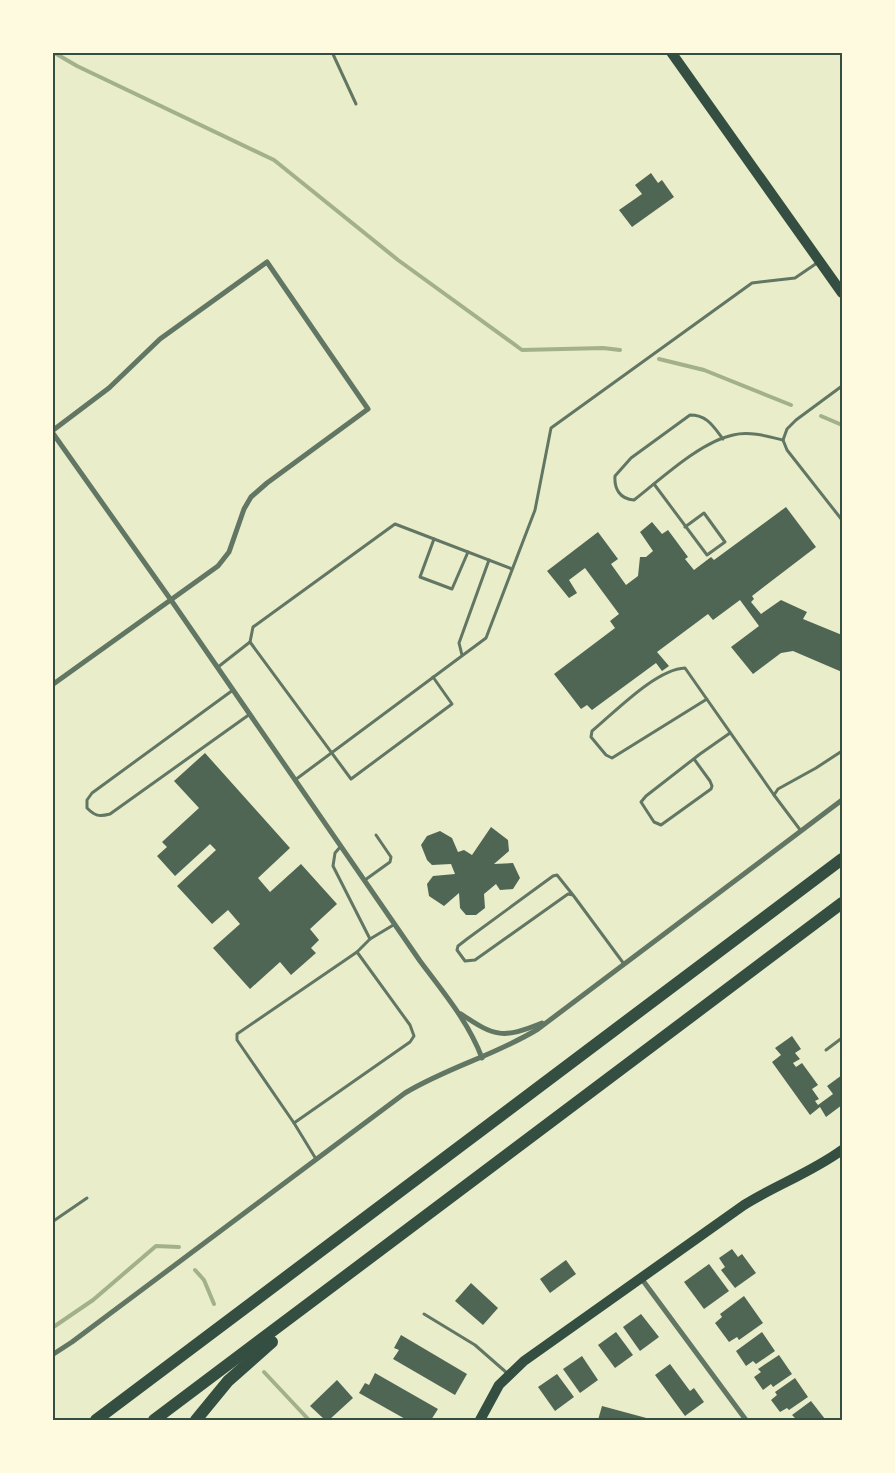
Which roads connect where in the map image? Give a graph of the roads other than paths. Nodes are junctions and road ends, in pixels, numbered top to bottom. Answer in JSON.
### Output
{"nodes":[{"id":1,"x":332,"y":52,"type":"edge"},
{"id":2,"x":671,"y":52,"type":"edge"},
{"id":3,"x":356,"y":104,"type":"dead end"},
{"id":4,"x":820,"y":261,"type":"junction"},
{"id":5,"x":842,"y":293,"type":"edge"},
{"id":6,"x":842,"y":386,"type":"edge"},
{"id":7,"x":52,"y":432,"type":"edge"},
{"id":8,"x":723,"y":439,"type":"junction"},
{"id":9,"x":783,"y":440,"type":"junction"},
{"id":10,"x":654,"y":484,"type":"junction"},
{"id":11,"x":842,"y":520,"type":"edge"},
{"id":12,"x":686,"y":527,"type":"junction"},
{"id":13,"x":434,"y":539,"type":"junction"},
{"id":14,"x":468,"y":552,"type":"junction"},
{"id":15,"x":489,"y":560,"type":"junction"},
{"id":16,"x":512,"y":569,"type":"junction"},
{"id":17,"x":171,"y":600,"type":"junction"},
{"id":18,"x":250,"y":642,"type":"junction"},
{"id":19,"x":462,"y":655,"type":"junction"},
{"id":20,"x":218,"y":667,"type":"junction"},
{"id":21,"x":434,"y":677,"type":"junction"},
{"id":22,"x":52,"y":685,"type":"edge"},
{"id":23,"x":233,"y":690,"type":"junction"},
{"id":24,"x":707,"y":699,"type":"junction"},
{"id":25,"x":250,"y":714,"type":"junction"},
{"id":26,"x":730,"y":733,"type":"junction"},
{"id":27,"x":842,"y":751,"type":"edge"},
{"id":28,"x":332,"y":752,"type":"junction"},
{"id":29,"x":694,"y":759,"type":"junction"},
{"id":30,"x":295,"y":780,"type":"junction"},
{"id":31,"x":774,"y":795,"type":"junction"},
{"id":32,"x":842,"y":800,"type":"edge"},
{"id":33,"x":801,"y":831,"type":"junction"},
{"id":34,"x":376,"y":835,"type":"dead end"},
{"id":35,"x":341,"y":846,"type":"junction"},
{"id":36,"x":842,"y":858,"type":"edge"},
{"id":37,"x":365,"y":880,"type":"junction"},
{"id":38,"x":573,"y":895,"type":"junction"},
{"id":39,"x":842,"y":903,"type":"edge"},
{"id":40,"x":395,"y":924,"type":"junction"},
{"id":41,"x":370,"y":938,"type":"junction"},
{"id":42,"x":357,"y":952,"type":"junction"},
{"id":43,"x":624,"y":964,"type":"junction"},
{"id":44,"x":459,"y":1012,"type":"junction"},
{"id":45,"x":552,"y":1019,"type":"junction"},
{"id":46,"x":842,"y":1038,"type":"edge"},
{"id":47,"x":826,"y":1050,"type":"dead end"},
{"id":48,"x":482,"y":1058,"type":"junction"},
{"id":49,"x":294,"y":1124,"type":"junction"},
{"id":50,"x":842,"y":1150,"type":"edge"},
{"id":51,"x":316,"y":1160,"type":"junction"},
{"id":52,"x":87,"y":1198,"type":"dead end"},
{"id":53,"x":52,"y":1222,"type":"edge"},
{"id":54,"x":364,"y":1263,"type":"junction"},
{"id":55,"x":641,"y":1277,"type":"junction"},
{"id":56,"x":424,"y":1314,"type":"dead end"},
{"id":57,"x":52,"y":1355,"type":"edge"},
{"id":58,"x":167,"y":1368,"type":"junction"},
{"id":59,"x":512,"y":1372,"type":"junction"},
{"id":60,"x":86,"y":1420,"type":"edge"},
{"id":61,"x":96,"y":1420,"type":"edge"},
{"id":62,"x":154,"y":1420,"type":"edge"},
{"id":63,"x":196,"y":1420,"type":"edge"},
{"id":64,"x":480,"y":1420,"type":"edge"},
{"id":65,"x":746,"y":1420,"type":"edge"}],
"edges":[{"from":1,"to":3,"type":"lane"},
{"from":2,"to":4,"type":"main road"},
{"from":4,"to":5,"type":"main road"},
{"from":4,"to":16,"type":"lane"},
{"from":6,"to":9,"type":"lane"},
{"from":7,"to":17,"type":"street"},
{"from":7,"to":17,"type":"street"},
{"from":8,"to":9,"type":"lane"},
{"from":8,"to":10,"type":"lane"},
{"from":8,"to":10,"type":"lane"},
{"from":9,"to":11,"type":"lane"},
{"from":10,"to":12,"type":"lane"},
{"from":12,"to":12,"type":"lane"},
{"from":13,"to":14,"type":"lane"},
{"from":13,"to":14,"type":"lane"},
{"from":13,"to":18,"type":"lane"},
{"from":14,"to":15,"type":"lane"},
{"from":15,"to":16,"type":"lane"},
{"from":15,"to":19,"type":"lane"},
{"from":16,"to":19,"type":"lane"},
{"from":17,"to":20,"type":"street"},
{"from":17,"to":22,"type":"street"},
{"from":18,"to":20,"type":"lane"},
{"from":18,"to":28,"type":"lane"},
{"from":19,"to":21,"type":"lane"},
{"from":20,"to":23,"type":"street"},
{"from":21,"to":28,"type":"lane"},
{"from":21,"to":28,"type":"lane"},
{"from":23,"to":25,"type":"street"},
{"from":23,"to":25,"type":"lane"},
{"from":24,"to":24,"type":"lane"},
{"from":24,"to":26,"type":"lane"},
{"from":25,"to":30,"type":"street"},
{"from":26,"to":29,"type":"lane"},
{"from":26,"to":31,"type":"lane"},
{"from":27,"to":31,"type":"lane"},
{"from":28,"to":30,"type":"lane"},
{"from":29,"to":29,"type":"lane"},
{"from":30,"to":35,"type":"street"},
{"from":31,"to":33,"type":"lane"},
{"from":32,"to":33,"type":"street"},
{"from":33,"to":43,"type":"street"},
{"from":34,"to":37,"type":"lane"},
{"from":35,"to":37,"type":"street"},
{"from":35,"to":41,"type":"lane"},
{"from":36,"to":58,"type":"highway"},
{"from":37,"to":40,"type":"street"},
{"from":38,"to":38,"type":"lane"},
{"from":38,"to":43,"type":"lane"},
{"from":39,"to":54,"type":"highway"},
{"from":40,"to":41,"type":"lane"},
{"from":40,"to":44,"type":"street"},
{"from":41,"to":42,"type":"lane"},
{"from":42,"to":49,"type":"lane"},
{"from":42,"to":49,"type":"lane"},
{"from":43,"to":45,"type":"street"},
{"from":44,"to":45,"type":"street"},
{"from":44,"to":48,"type":"street"},
{"from":45,"to":48,"type":"street"},
{"from":46,"to":47,"type":"lane"},
{"from":48,"to":51,"type":"street"},
{"from":49,"to":51,"type":"lane"},
{"from":50,"to":55,"type":"main road"},
{"from":51,"to":57,"type":"street"},
{"from":52,"to":53,"type":"lane"},
{"from":54,"to":62,"type":"highway"},
{"from":54,"to":63,"type":"highway"},
{"from":55,"to":59,"type":"main road"},
{"from":55,"to":65,"type":"street"},
{"from":56,"to":59,"type":"lane"},
{"from":58,"to":60,"type":"highway"},
{"from":58,"to":61,"type":"highway"},
{"from":59,"to":64,"type":"main road"}]}
